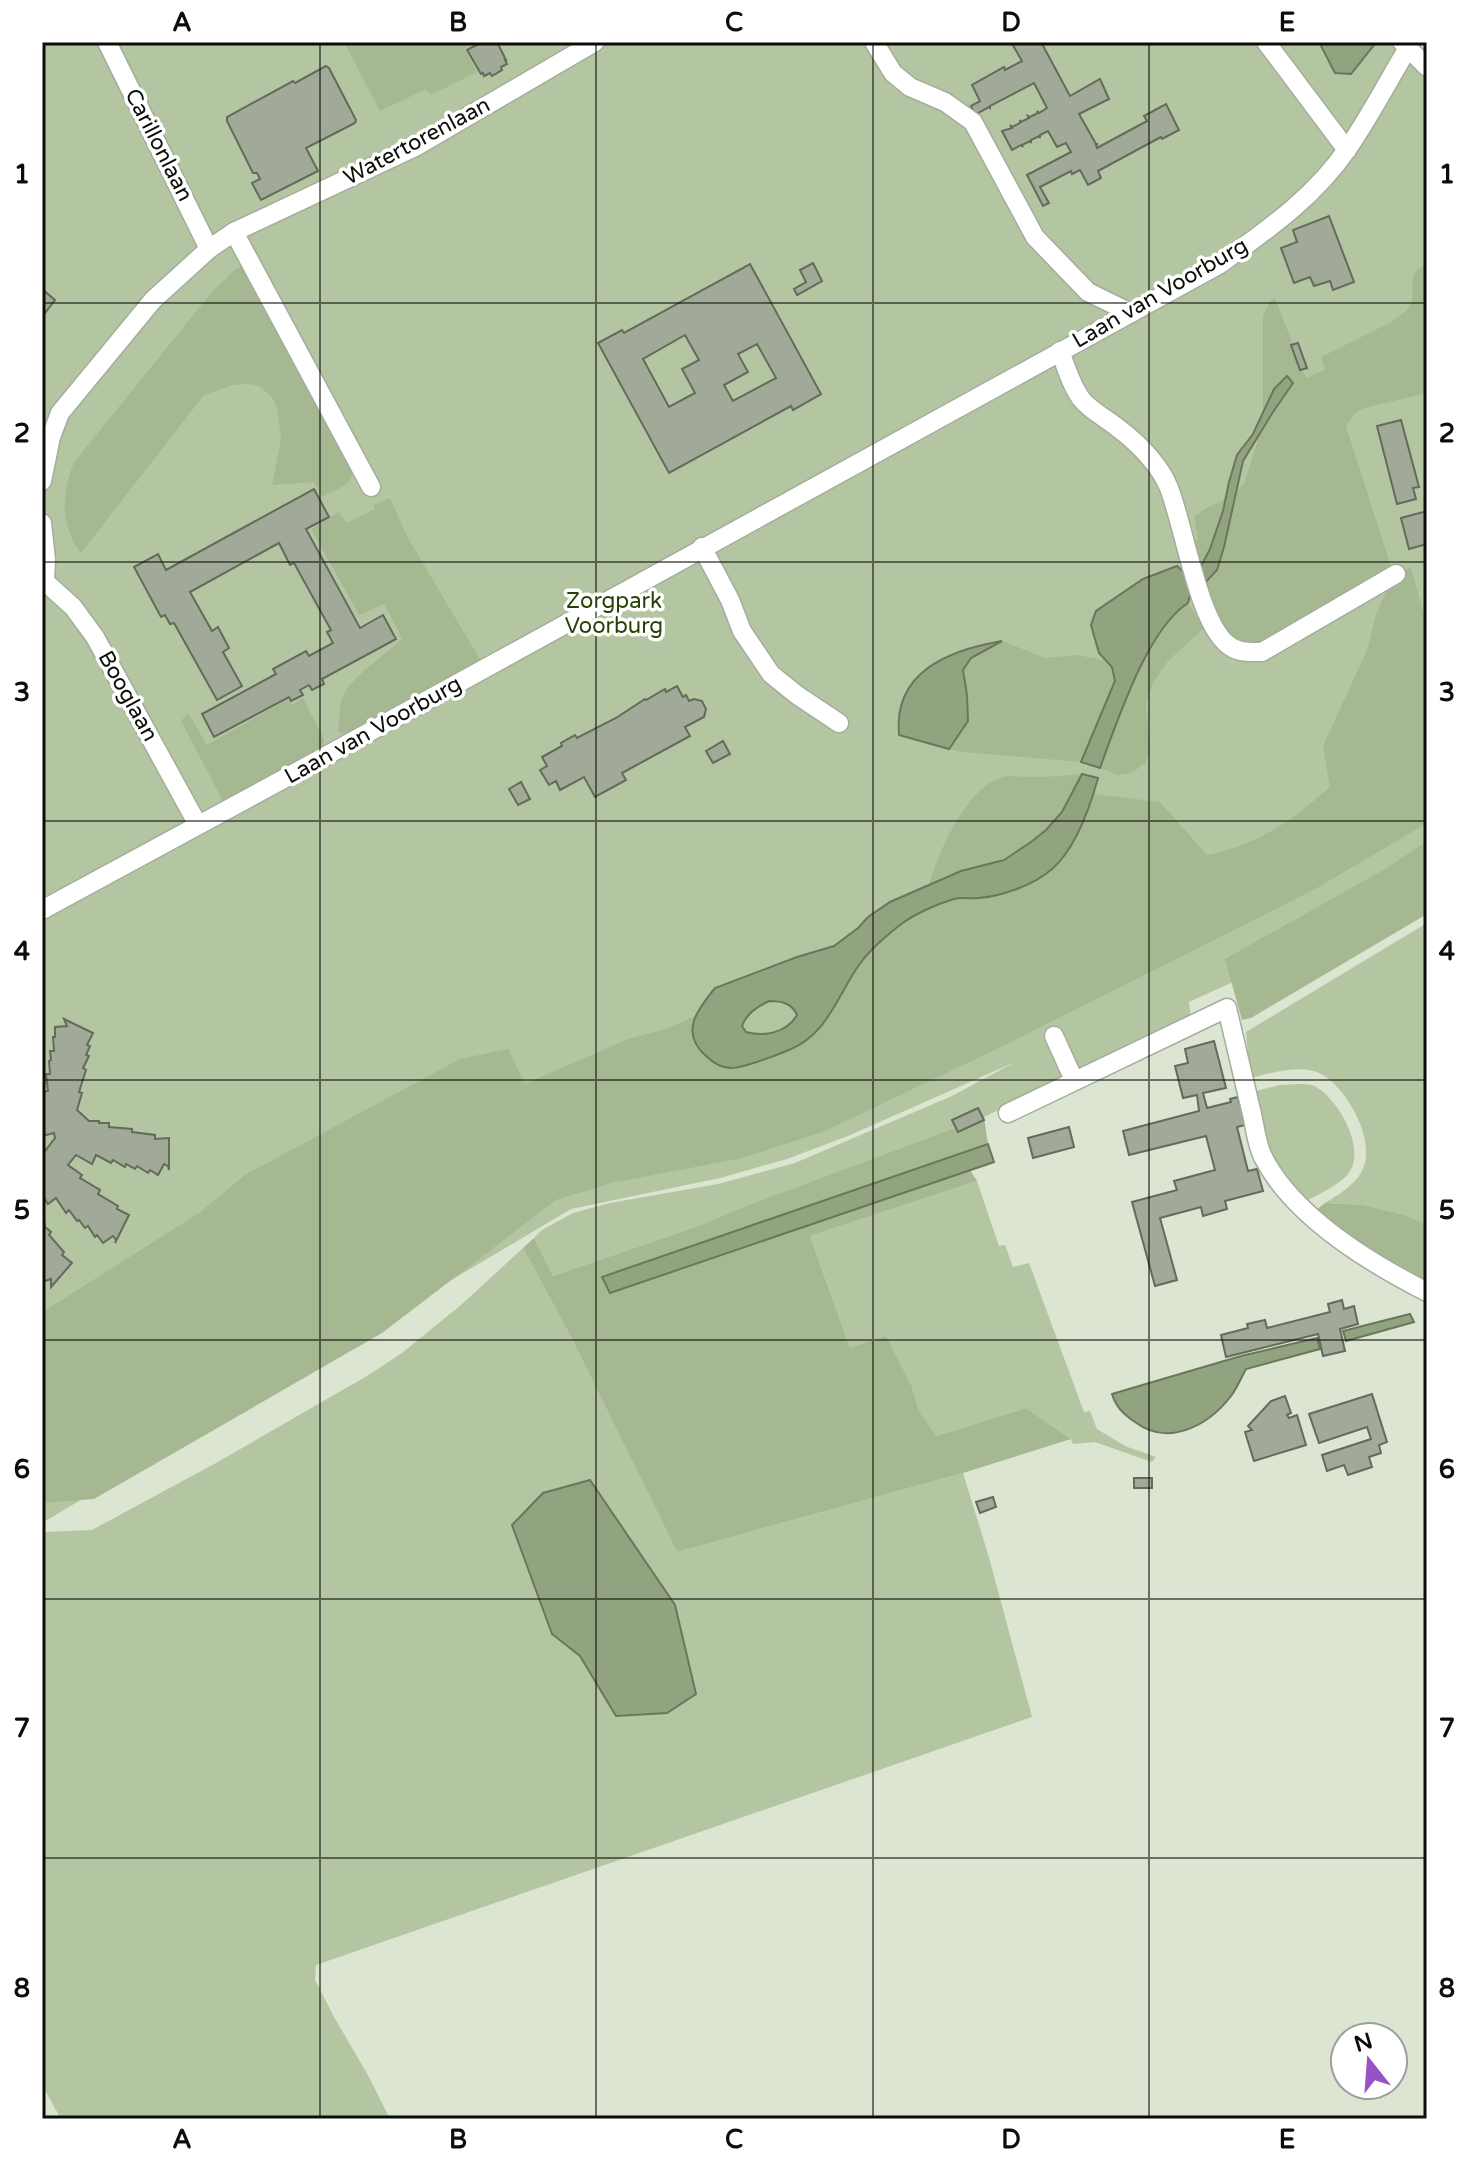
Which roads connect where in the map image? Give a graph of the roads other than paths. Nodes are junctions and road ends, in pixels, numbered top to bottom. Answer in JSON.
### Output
{"nodes":[{"id":1,"x":107,"y":42,"type":"edge"},
{"id":2,"x":595,"y":42,"type":"edge"},
{"id":3,"x":874,"y":42,"type":"edge"},
{"id":4,"x":1266,"y":42,"type":"edge"},
{"id":5,"x":1405,"y":45,"type":"edge"},
{"id":6,"x":1427,"y":67,"type":"edge"},
{"id":7,"x":1347,"y":150,"type":"junction"},
{"id":8,"x":234,"y":232,"type":"junction"},
{"id":9,"x":209,"y":249,"type":"junction"},
{"id":10,"x":1131,"y":313,"type":"junction"},
{"id":11,"x":1060,"y":351,"type":"junction"},
{"id":12,"x":42,"y":481,"type":"edge"},
{"id":13,"x":371,"y":487,"type":"dead end"},
{"id":14,"x":42,"y":523,"type":"edge"},
{"id":15,"x":702,"y":547,"type":"junction"},
{"id":16,"x":1396,"y":574,"type":"dead end"},
{"id":17,"x":43,"y":580,"type":"edge"},
{"id":18,"x":839,"y":723,"type":"dead end"},
{"id":19,"x":198,"y":825,"type":"junction"},
{"id":20,"x":42,"y":910,"type":"edge"},
{"id":21,"x":1054,"y":1036,"type":"dead end"},
{"id":22,"x":1074,"y":1080,"type":"junction"},
{"id":23,"x":1008,"y":1113,"type":"dead end"},
{"id":24,"x":1427,"y":1292,"type":"edge"}],
"edges":[{"from":1,"to":9,"type":"street","name":"Carillonlaan"},
{"from":2,"to":8,"type":"street","name":"Watertorenlaan"},
{"from":3,"to":10,"type":"street"},
{"from":4,"to":7,"type":"street"},
{"from":5,"to":6,"type":"street"},
{"from":5,"to":7,"type":"street","name":"Laan van Voorburg"},
{"from":7,"to":10,"type":"street","name":"Laan van Voorburg"},
{"from":8,"to":9,"type":"street","name":"Watertorenlaan"},
{"from":8,"to":13,"type":"street"},
{"from":9,"to":12,"type":"street","name":"Watertorenlaan"},
{"from":10,"to":11,"type":"street","name":"Laan van Voorburg"},
{"from":11,"to":15,"type":"street","name":"Laan van Voorburg"},
{"from":11,"to":16,"type":"street","name":"Laan van Voorburg"},
{"from":14,"to":17,"type":"street"},
{"from":15,"to":18,"type":"street"},
{"from":15,"to":19,"type":"street","name":"Laan van Voorburg"},
{"from":17,"to":19,"type":"street","name":"Booglaan"},
{"from":19,"to":20,"type":"street","name":"Laan van Voorburg"},
{"from":21,"to":22,"type":"street"},
{"from":22,"to":23,"type":"street"},
{"from":22,"to":24,"type":"street"}]}
